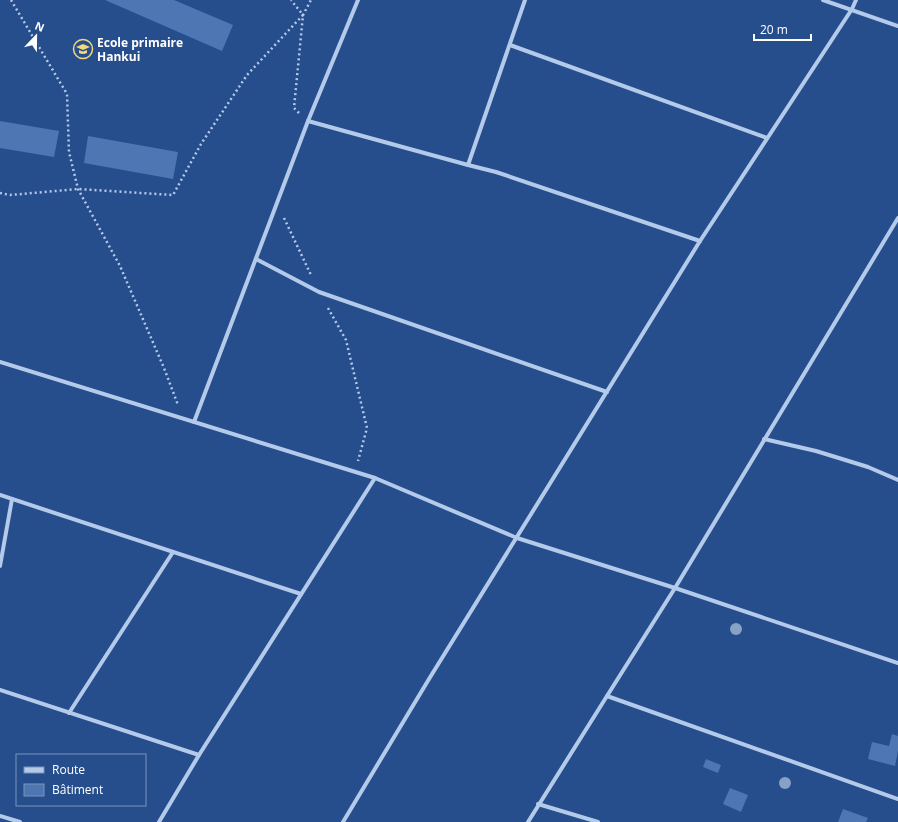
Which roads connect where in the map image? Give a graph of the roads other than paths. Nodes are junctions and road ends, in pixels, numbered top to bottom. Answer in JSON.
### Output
{"nodes":[{"id":1,"x":358,"y":0,"type":"edge"},
{"id":2,"x":525,"y":0,"type":"edge"},
{"id":3,"x":823,"y":0,"type":"edge"},
{"id":4,"x":856,"y":0,"type":"edge"},
{"id":5,"x":852,"y":9,"type":"junction"},
{"id":6,"x":898,"y":26,"type":"edge"},
{"id":7,"x":510,"y":45,"type":"junction"},
{"id":8,"x":308,"y":121,"type":"junction"},
{"id":9,"x":767,"y":138,"type":"junction"},
{"id":10,"x":468,"y":165,"type":"junction"},
{"id":11,"x":898,"y":218,"type":"edge"},
{"id":12,"x":700,"y":241,"type":"junction"},
{"id":13,"x":256,"y":259,"type":"junction"},
{"id":14,"x":1,"y":362,"type":"edge"},
{"id":15,"x":0,"y":368,"type":"edge"},
{"id":16,"x":607,"y":392,"type":"junction"},
{"id":17,"x":194,"y":422,"type":"junction"},
{"id":18,"x":764,"y":439,"type":"junction"},
{"id":19,"x":375,"y":478,"type":"junction"},
{"id":20,"x":898,"y":480,"type":"edge"},
{"id":21,"x":0,"y":495,"type":"edge"},
{"id":22,"x":12,"y":499,"type":"junction"},
{"id":23,"x":517,"y":538,"type":"junction"},
{"id":24,"x":173,"y":552,"type":"junction"},
{"id":25,"x":0,"y":566,"type":"edge"},
{"id":26,"x":675,"y":588,"type":"junction"},
{"id":27,"x":301,"y":594,"type":"junction"},
{"id":28,"x":898,"y":663,"type":"edge"},
{"id":29,"x":0,"y":690,"type":"edge"},
{"id":30,"x":607,"y":696,"type":"junction"},
{"id":31,"x":69,"y":713,"type":"junction"},
{"id":32,"x":199,"y":755,"type":"junction"},
{"id":33,"x":898,"y":799,"type":"edge"},
{"id":34,"x":538,"y":804,"type":"junction"},
{"id":35,"x":0,"y":816,"type":"edge"},
{"id":36,"x":20,"y":822,"type":"edge"},
{"id":37,"x":159,"y":822,"type":"edge"},
{"id":38,"x":343,"y":822,"type":"edge"},
{"id":39,"x":528,"y":822,"type":"edge"},
{"id":40,"x":598,"y":822,"type":"edge"}],
"edges":[{"from":1,"to":8,"type":"street"},
{"from":2,"to":7,"type":"street"},
{"from":3,"to":5,"type":"street"},
{"from":4,"to":5,"type":"street"},
{"from":5,"to":6,"type":"street"},
{"from":5,"to":9,"type":"street"},
{"from":7,"to":9,"type":"street"},
{"from":7,"to":10,"type":"street"},
{"from":8,"to":10,"type":"street"},
{"from":8,"to":13,"type":"street"},
{"from":9,"to":12,"type":"street"},
{"from":10,"to":12,"type":"street"},
{"from":11,"to":18,"type":"street"},
{"from":12,"to":16,"type":"street"},
{"from":13,"to":16,"type":"street"},
{"from":13,"to":17,"type":"street"},
{"from":14,"to":15,"type":"street"},
{"from":14,"to":17,"type":"street"},
{"from":16,"to":23,"type":"street"},
{"from":17,"to":19,"type":"street"},
{"from":18,"to":20,"type":"street"},
{"from":18,"to":26,"type":"street"},
{"from":19,"to":23,"type":"street"},
{"from":19,"to":27,"type":"street"},
{"from":21,"to":22,"type":"street"},
{"from":22,"to":24,"type":"street"},
{"from":22,"to":25,"type":"street"},
{"from":23,"to":26,"type":"street"},
{"from":23,"to":38,"type":"street"},
{"from":24,"to":27,"type":"street"},
{"from":24,"to":31,"type":"street"},
{"from":26,"to":28,"type":"street"},
{"from":26,"to":30,"type":"street"},
{"from":27,"to":32,"type":"street"},
{"from":29,"to":31,"type":"street"},
{"from":30,"to":33,"type":"street"},
{"from":30,"to":34,"type":"street"},
{"from":31,"to":32,"type":"street"},
{"from":32,"to":37,"type":"street"},
{"from":34,"to":39,"type":"street"},
{"from":34,"to":40,"type":"street"},
{"from":35,"to":36,"type":"street"}]}
